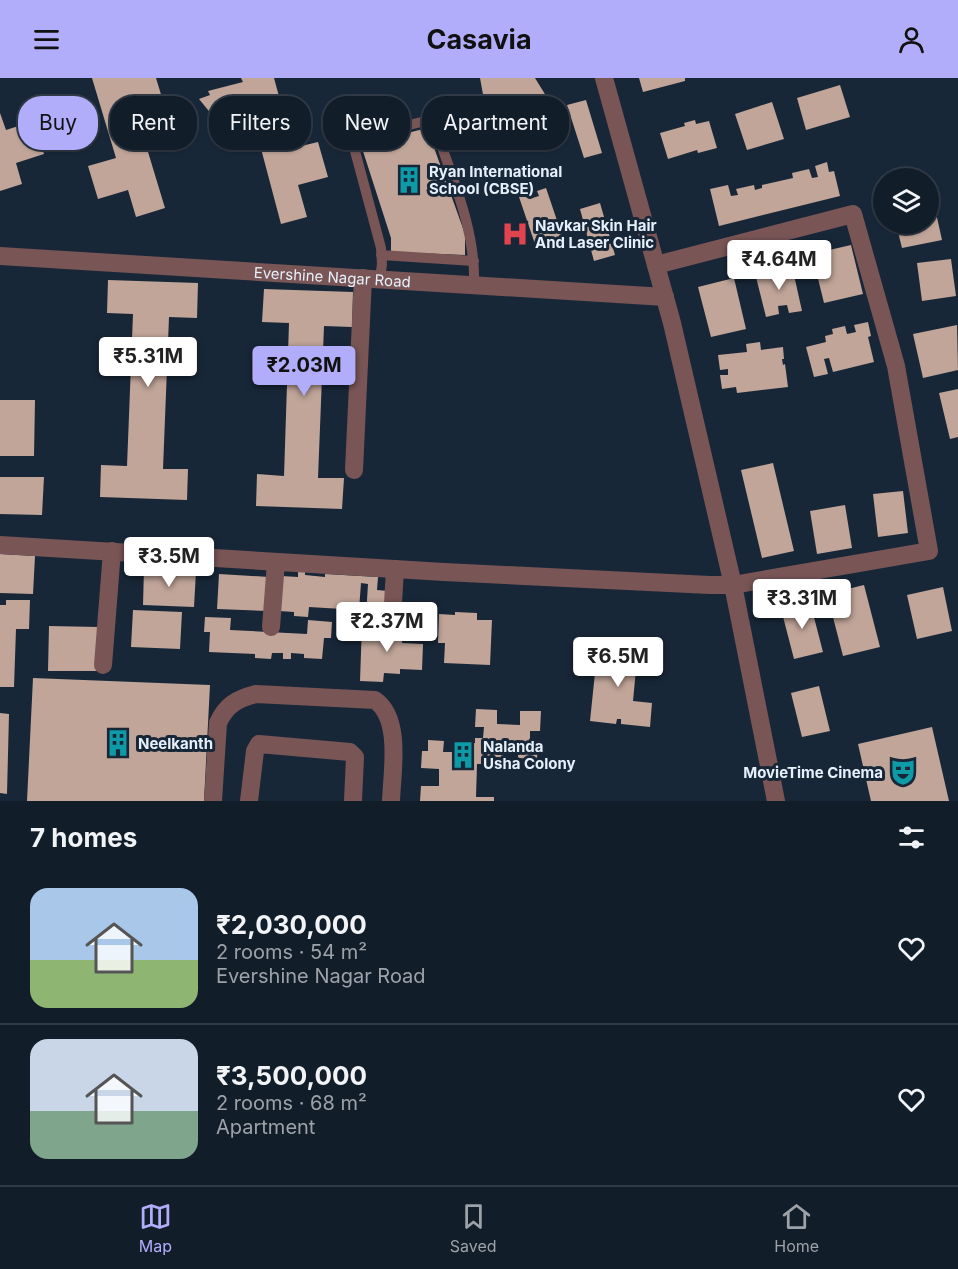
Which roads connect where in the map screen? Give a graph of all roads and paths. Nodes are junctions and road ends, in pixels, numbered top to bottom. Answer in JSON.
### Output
{"nodes":[{"id":1,"x":604,"y":78,"type":"edge"},
{"id":2,"x":381,"y":255,"type":"junction"},
{"id":3,"x":0,"y":256,"type":"edge"},
{"id":4,"x":427,"y":258,"type":"junction"},
{"id":5,"x":474,"y":261,"type":"junction"},
{"id":6,"x":656,"y":265,"type":"junction"},
{"id":7,"x":371,"y":279,"type":"junction"},
{"id":8,"x":427,"y":283,"type":"junction"},
{"id":9,"x":474,"y":285,"type":"junction"},
{"id":10,"x":665,"y":297,"type":"junction"},
{"id":11,"x":354,"y":470,"type":"dead end"},
{"id":12,"x":0,"y":545,"type":"edge"},
{"id":13,"x":112,"y":551,"type":"junction"},
{"id":14,"x":276,"y":562,"type":"junction"},
{"id":15,"x":395,"y":569,"type":"junction"},
{"id":16,"x":733,"y":585,"type":"junction"},
{"id":17,"x":392,"y":621,"type":"dead end"},
{"id":18,"x":271,"y":627,"type":"dead end"},
{"id":19,"x":104,"y":664,"type":"dead end"},
{"id":20,"x":213,"y":801,"type":"edge"},
{"id":21,"x":249,"y":801,"type":"edge"},
{"id":22,"x":353,"y":801,"type":"edge"},
{"id":23,"x":391,"y":801,"type":"edge"},
{"id":24,"x":776,"y":801,"type":"edge"}],
"edges":[{"from":1,"to":6,"type":"street"},
{"from":2,"to":4,"type":"lane"},
{"from":2,"to":5,"type":"lane"},
{"from":2,"to":7,"type":"lane"},
{"from":3,"to":7,"type":"street","name":"Evershine Nagar Road"},
{"from":4,"to":5,"type":"lane"},
{"from":4,"to":8,"type":"lane"},
{"from":5,"to":9,"type":"lane"},
{"from":6,"to":10,"type":"street"},
{"from":6,"to":16,"type":"street"},
{"from":7,"to":8,"type":"street","name":"Evershine Nagar Road"},
{"from":7,"to":11,"type":"street"},
{"from":8,"to":9,"type":"street","name":"Evershine Nagar Road"},
{"from":9,"to":10,"type":"street","name":"Evershine Nagar Road"},
{"from":10,"to":16,"type":"street"},
{"from":12,"to":13,"type":"street"},
{"from":13,"to":14,"type":"street"},
{"from":13,"to":19,"type":"street"},
{"from":14,"to":15,"type":"street"},
{"from":14,"to":18,"type":"street"},
{"from":15,"to":16,"type":"street"},
{"from":15,"to":17,"type":"street"},
{"from":16,"to":24,"type":"street"},
{"from":20,"to":23,"type":"street"},
{"from":21,"to":22,"type":"street"}]}
